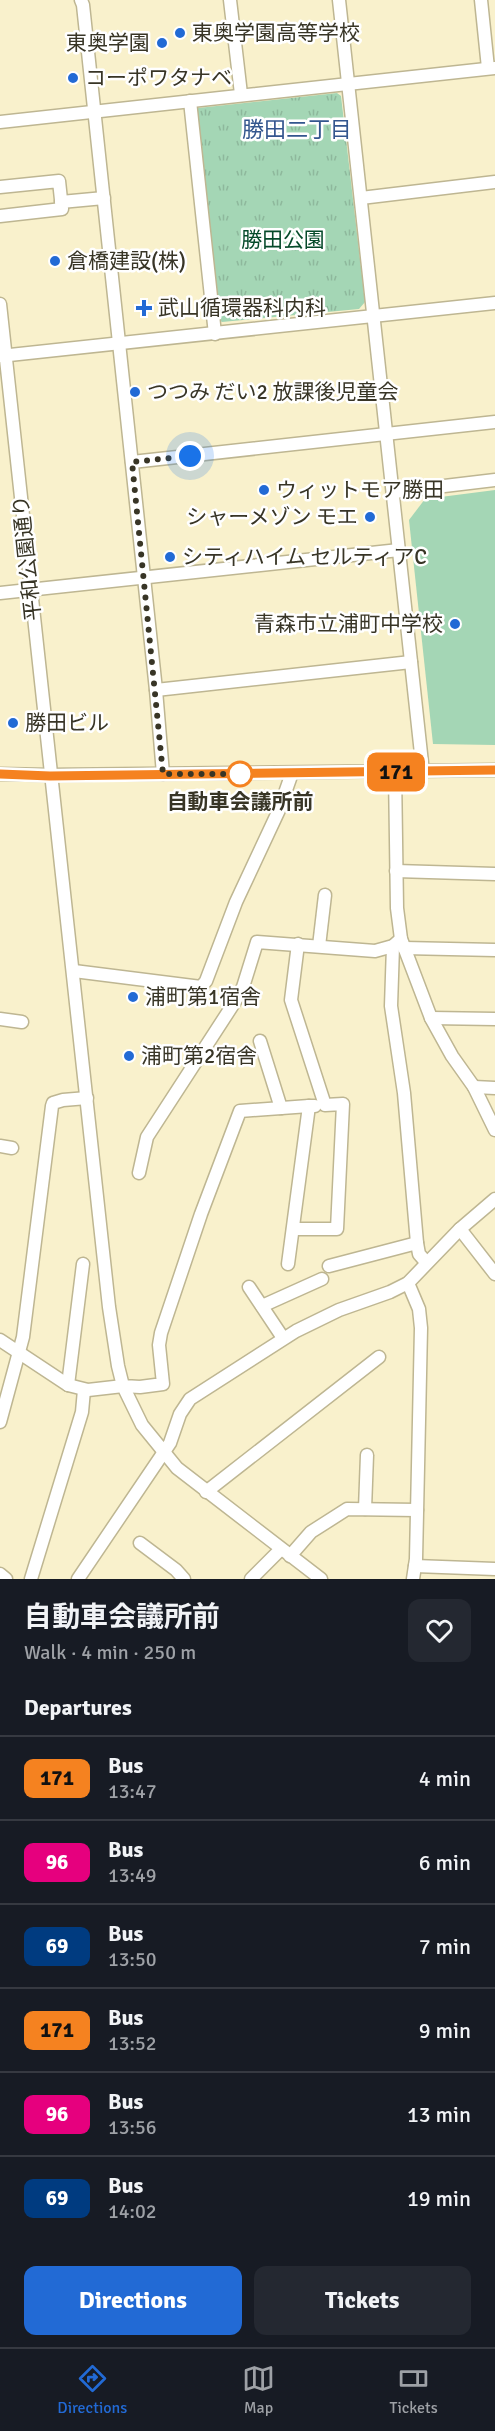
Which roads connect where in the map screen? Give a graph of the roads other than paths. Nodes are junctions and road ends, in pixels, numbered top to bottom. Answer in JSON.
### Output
{"nodes":[{"id":1,"x":81,"y":0,"type":"edge"},
{"id":2,"x":230,"y":0,"type":"edge"},
{"id":3,"x":339,"y":0,"type":"edge"},
{"id":4,"x":481,"y":0,"type":"edge"},
{"id":5,"x":492,"y":68,"type":"edge"},
{"id":6,"x":347,"y":84,"type":"junction"},
{"id":7,"x":241,"y":94,"type":"junction"},
{"id":8,"x":190,"y":101,"type":"junction"},
{"id":9,"x":95,"y":111,"type":"junction"},
{"id":10,"x":0,"y":122,"type":"edge"},
{"id":11,"x":495,"y":182,"type":"edge"},
{"id":12,"x":5,"y":187,"type":"edge"},
{"id":13,"x":104,"y":198,"type":"junction"},
{"id":14,"x":361,"y":198,"type":"junction"},
{"id":15,"x":61,"y":202,"type":"junction"},
{"id":16,"x":6,"y":216,"type":"edge"},
{"id":17,"x":495,"y":303,"type":"edge"},
{"id":18,"x":0,"y":304,"type":"edge"},
{"id":19,"x":374,"y":316,"type":"junction"},
{"id":20,"x":215,"y":334,"type":"junction"},
{"id":21,"x":119,"y":344,"type":"junction"},
{"id":22,"x":2,"y":356,"type":"edge"},
{"id":23,"x":495,"y":422,"type":"edge"},
{"id":24,"x":387,"y":434,"type":"junction"},
{"id":25,"x":132,"y":462,"type":"junction"},
{"id":26,"x":495,"y":480,"type":"edge"},
{"id":27,"x":394,"y":492,"type":"junction"},
{"id":28,"x":399,"y":550,"type":"junction"},
{"id":29,"x":144,"y":577,"type":"junction"},
{"id":30,"x":30,"y":590,"type":"junction"},
{"id":31,"x":0,"y":593,"type":"edge"},
{"id":32,"x":411,"y":662,"type":"junction"},
{"id":33,"x":156,"y":690,"type":"junction"},
{"id":34,"x":495,"y":770,"type":"edge"},
{"id":35,"x":394,"y":772,"type":"junction"},
{"id":36,"x":423,"y":772,"type":"junction"},
{"id":37,"x":292,"y":773,"type":"junction"},
{"id":38,"x":0,"y":774,"type":"edge"},
{"id":39,"x":163,"y":774,"type":"junction"},
{"id":40,"x":50,"y":776,"type":"junction"},
{"id":41,"x":396,"y":871,"type":"junction"},
{"id":42,"x":495,"y":874,"type":"edge"},
{"id":43,"x":326,"y":895,"type":"dead end"},
{"id":44,"x":298,"y":944,"type":"junction"},
{"id":45,"x":399,"y":945,"type":"junction"},
{"id":46,"x":320,"y":946,"type":"junction"},
{"id":47,"x":495,"y":950,"type":"edge"},
{"id":48,"x":74,"y":971,"type":"junction"},
{"id":49,"x":431,"y":1018,"type":"junction"},
{"id":50,"x":0,"y":1019,"type":"edge"},
{"id":51,"x":495,"y":1019,"type":"edge"},
{"id":52,"x":22,"y":1022,"type":"dead end"},
{"id":53,"x":260,"y":1041,"type":"dead end"},
{"id":54,"x":474,"y":1087,"type":"junction"},
{"id":55,"x":495,"y":1088,"type":"edge"},
{"id":56,"x":87,"y":1098,"type":"junction"},
{"id":57,"x":325,"y":1105,"type":"junction"},
{"id":58,"x":309,"y":1106,"type":"junction"},
{"id":59,"x":281,"y":1108,"type":"junction"},
{"id":60,"x":495,"y":1130,"type":"edge"},
{"id":61,"x":139,"y":1173,"type":"dead end"},
{"id":62,"x":495,"y":1199,"type":"edge"},
{"id":63,"x":293,"y":1228,"type":"junction"},
{"id":64,"x":460,"y":1229,"type":"junction"},
{"id":65,"x":417,"y":1243,"type":"junction"},
{"id":66,"x":426,"y":1263,"type":"junction"},
{"id":67,"x":83,"y":1264,"type":"dead end"},
{"id":68,"x":288,"y":1264,"type":"dead end"},
{"id":69,"x":329,"y":1266,"type":"dead end"},
{"id":70,"x":495,"y":1274,"type":"edge"},
{"id":71,"x":322,"y":1279,"type":"dead end"},
{"id":72,"x":408,"y":1283,"type":"junction"},
{"id":73,"x":249,"y":1287,"type":"dead end"},
{"id":74,"x":262,"y":1306,"type":"junction"},
{"id":75,"x":283,"y":1338,"type":"junction"},
{"id":76,"x":0,"y":1340,"type":"edge"},
{"id":77,"x":18,"y":1353,"type":"junction"},
{"id":78,"x":379,"y":1357,"type":"dead end"},
{"id":79,"x":68,"y":1385,"type":"junction"},
{"id":80,"x":123,"y":1386,"type":"junction"},
{"id":81,"x":84,"y":1390,"type":"junction"},
{"id":82,"x":0,"y":1422,"type":"edge"},
{"id":83,"x":163,"y":1453,"type":"junction"},
{"id":84,"x":367,"y":1455,"type":"dead end"},
{"id":85,"x":206,"y":1492,"type":"junction"},
{"id":86,"x":365,"y":1509,"type":"junction"},
{"id":87,"x":417,"y":1510,"type":"junction"},
{"id":88,"x":140,"y":1543,"type":"dead end"},
{"id":89,"x":285,"y":1553,"type":"junction"},
{"id":90,"x":495,"y":1569,"type":"edge"},
{"id":91,"x":414,"y":1573,"type":"edge"},
{"id":92,"x":0,"y":1575,"type":"edge"},
{"id":93,"x":6,"y":1579,"type":"edge"},
{"id":94,"x":31,"y":1579,"type":"edge"},
{"id":95,"x":78,"y":1579,"type":"edge"},
{"id":96,"x":184,"y":1579,"type":"edge"},
{"id":97,"x":251,"y":1579,"type":"edge"},
{"id":98,"x":321,"y":1579,"type":"edge"}],
"edges":[{"from":1,"to":9,"type":"street"},
{"from":2,"to":7,"type":"street"},
{"from":3,"to":6,"type":"street"},
{"from":4,"to":5,"type":"street"},
{"from":5,"to":6,"type":"street"},
{"from":6,"to":7,"type":"street"},
{"from":6,"to":14,"type":"street"},
{"from":7,"to":8,"type":"street"},
{"from":8,"to":9,"type":"street"},
{"from":8,"to":20,"type":"street"},
{"from":9,"to":10,"type":"street"},
{"from":9,"to":13,"type":"street"},
{"from":11,"to":14,"type":"street"},
{"from":12,"to":15,"type":"street"},
{"from":13,"to":15,"type":"street"},
{"from":13,"to":21,"type":"street"},
{"from":14,"to":19,"type":"street"},
{"from":15,"to":16,"type":"street"},
{"from":17,"to":19,"type":"street"},
{"from":18,"to":22,"type":"street","name":"平和公園通り"},
{"from":19,"to":20,"type":"street"},
{"from":19,"to":24,"type":"street"},
{"from":20,"to":21,"type":"street"},
{"from":21,"to":22,"type":"street"},
{"from":21,"to":25,"type":"street"},
{"from":22,"to":30,"type":"street","name":"平和公園通り"},
{"from":23,"to":24,"type":"street"},
{"from":24,"to":25,"type":"street"},
{"from":24,"to":27,"type":"street"},
{"from":25,"to":29,"type":"street"},
{"from":26,"to":27,"type":"street"},
{"from":27,"to":28,"type":"street"},
{"from":28,"to":29,"type":"street"},
{"from":28,"to":32,"type":"street"},
{"from":29,"to":30,"type":"street"},
{"from":29,"to":33,"type":"street"},
{"from":30,"to":31,"type":"street"},
{"from":30,"to":40,"type":"street","name":"平和公園通り"},
{"from":32,"to":33,"type":"street"},
{"from":32,"to":36,"type":"street"},
{"from":33,"to":39,"type":"street"},
{"from":34,"to":36,"type":"street"},
{"from":35,"to":36,"type":"street"},
{"from":35,"to":37,"type":"street"},
{"from":35,"to":41,"type":"street"},
{"from":37,"to":39,"type":"street"},
{"from":37,"to":48,"type":"street"},
{"from":38,"to":40,"type":"street"},
{"from":39,"to":40,"type":"street"},
{"from":40,"to":48,"type":"street","name":"平和公園通り"},
{"from":41,"to":42,"type":"street"},
{"from":41,"to":45,"type":"street"},
{"from":43,"to":46,"type":"street"},
{"from":44,"to":46,"type":"street"},
{"from":44,"to":57,"type":"street"},
{"from":44,"to":61,"type":"street"},
{"from":45,"to":46,"type":"street"},
{"from":45,"to":47,"type":"street"},
{"from":45,"to":49,"type":"street"},
{"from":45,"to":65,"type":"street"},
{"from":48,"to":56,"type":"street","name":"平和公園通り"},
{"from":49,"to":51,"type":"street"},
{"from":49,"to":54,"type":"street"},
{"from":50,"to":52,"type":"street"},
{"from":53,"to":59,"type":"street"},
{"from":54,"to":55,"type":"street"},
{"from":54,"to":60,"type":"street"},
{"from":56,"to":77,"type":"street"},
{"from":56,"to":80,"type":"street","name":"平和公園通り"},
{"from":57,"to":58,"type":"street"},
{"from":57,"to":63,"type":"street"},
{"from":58,"to":59,"type":"street"},
{"from":58,"to":63,"type":"street"},
{"from":59,"to":80,"type":"street"},
{"from":62,"to":64,"type":"street"},
{"from":63,"to":68,"type":"street"},
{"from":64,"to":66,"type":"street"},
{"from":64,"to":70,"type":"street"},
{"from":65,"to":66,"type":"street"},
{"from":65,"to":69,"type":"street"},
{"from":66,"to":72,"type":"street"},
{"from":67,"to":79,"type":"street"},
{"from":71,"to":74,"type":"street"},
{"from":72,"to":75,"type":"street"},
{"from":72,"to":87,"type":"street"},
{"from":73,"to":74,"type":"street"},
{"from":74,"to":75,"type":"street"},
{"from":75,"to":83,"type":"street"},
{"from":76,"to":77,"type":"street"},
{"from":77,"to":79,"type":"street"},
{"from":77,"to":82,"type":"street"},
{"from":78,"to":85,"type":"street"},
{"from":79,"to":81,"type":"street"},
{"from":80,"to":81,"type":"street"},
{"from":80,"to":83,"type":"street","name":"平和公園通り"},
{"from":81,"to":94,"type":"street"},
{"from":83,"to":85,"type":"street","name":"平和公園通り"},
{"from":83,"to":95,"type":"street"},
{"from":84,"to":86,"type":"street"},
{"from":85,"to":89,"type":"street","name":"平和公園通り"},
{"from":86,"to":87,"type":"street"},
{"from":86,"to":89,"type":"street"},
{"from":87,"to":91,"type":"street"},
{"from":88,"to":96,"type":"street"},
{"from":89,"to":97,"type":"street"},
{"from":89,"to":98,"type":"street","name":"平和公園通り"},
{"from":90,"to":91,"type":"street"},
{"from":92,"to":93,"type":"street"}]}
